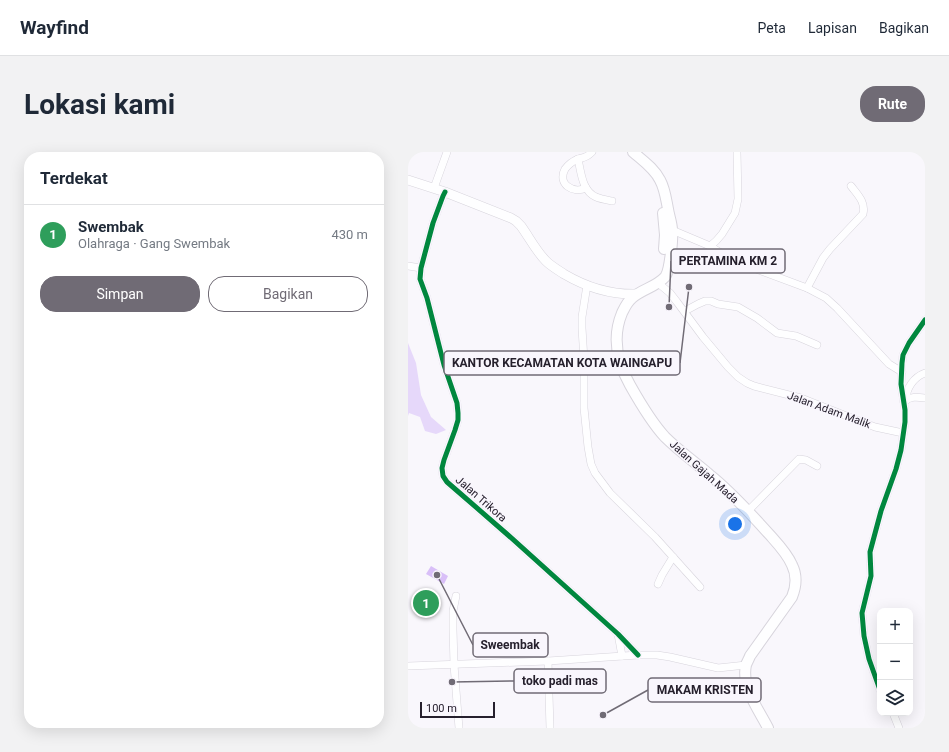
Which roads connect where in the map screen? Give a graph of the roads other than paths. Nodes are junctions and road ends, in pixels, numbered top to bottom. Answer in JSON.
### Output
{"nodes":[{"id":1,"x":447,"y":152,"type":"edge"},
{"id":2,"x":592,"y":152,"type":"edge"},
{"id":3,"x":626,"y":152,"type":"edge"},
{"id":4,"x":633,"y":152,"type":"edge"},
{"id":5,"x":737,"y":152,"type":"edge"},
{"id":6,"x":578,"y":159,"type":"junction"},
{"id":7,"x":408,"y":180,"type":"edge"},
{"id":8,"x":408,"y":185,"type":"edge"},
{"id":9,"x":851,"y":186,"type":"dead end"},
{"id":10,"x":434,"y":188,"type":"junction"},
{"id":11,"x":586,"y":188,"type":"junction"},
{"id":12,"x":444,"y":194,"type":"junction"},
{"id":13,"x":612,"y":201,"type":"dead end"},
{"id":14,"x":672,"y":230,"type":"junction"},
{"id":15,"x":710,"y":246,"type":"junction"},
{"id":16,"x":408,"y":266,"type":"edge"},
{"id":17,"x":422,"y":268,"type":"junction"},
{"id":18,"x":660,"y":282,"type":"junction"},
{"id":19,"x":587,"y":287,"type":"junction"},
{"id":20,"x":806,"y":288,"type":"junction"},
{"id":21,"x":638,"y":294,"type":"junction"},
{"id":22,"x":625,"y":306,"type":"junction"},
{"id":23,"x":685,"y":311,"type":"junction"},
{"id":24,"x":925,"y":320,"type":"edge"},
{"id":25,"x":817,"y":345,"type":"dead end"},
{"id":26,"x":902,"y":372,"type":"junction"},
{"id":27,"x":925,"y":373,"type":"edge"},
{"id":28,"x":925,"y":398,"type":"edge"},
{"id":29,"x":905,"y":401,"type":"junction"},
{"id":30,"x":903,"y":433,"type":"junction"},
{"id":31,"x":817,"y":466,"type":"dead end"},
{"id":32,"x":748,"y":511,"type":"junction"},
{"id":33,"x":673,"y":557,"type":"junction"},
{"id":34,"x":658,"y":584,"type":"dead end"},
{"id":35,"x":700,"y":587,"type":"dead end"},
{"id":36,"x":456,"y":596,"type":"dead end"},
{"id":37,"x":618,"y":634,"type":"junction"},
{"id":38,"x":638,"y":655,"type":"junction"},
{"id":39,"x":622,"y":656,"type":"junction"},
{"id":40,"x":548,"y":661,"type":"junction"},
{"id":41,"x":454,"y":665,"type":"junction"},
{"id":42,"x":746,"y":665,"type":"junction"},
{"id":43,"x":408,"y":666,"type":"edge"},
{"id":44,"x":877,"y":682,"type":"edge"},
{"id":45,"x":894,"y":716,"type":"edge"},
{"id":46,"x":459,"y":728,"type":"edge"},
{"id":47,"x":550,"y":728,"type":"edge"},
{"id":48,"x":768,"y":728,"type":"edge"},
{"id":49,"x":898,"y":728,"type":"edge"}],
"edges":[{"from":1,"to":10,"type":"street"},
{"from":2,"to":6,"type":"street"},
{"from":3,"to":18,"type":"highway"},
{"from":4,"to":14,"type":"highway"},
{"from":5,"to":15,"type":"street"},
{"from":6,"to":11,"type":"street"},
{"from":6,"to":11,"type":"street"},
{"from":7,"to":10,"type":"main road"},
{"from":8,"to":12,"type":"main road"},
{"from":9,"to":20,"type":"street"},
{"from":10,"to":12,"type":"main road"},
{"from":11,"to":13,"type":"street"},
{"from":12,"to":17,"type":"street","name":"Jalan Trikora"},
{"from":12,"to":19,"type":"main road"},
{"from":14,"to":15,"type":"street"},
{"from":14,"to":18,"type":"highway"},
{"from":15,"to":20,"type":"street"},
{"from":16,"to":17,"type":"street"},
{"from":17,"to":37,"type":"street","name":"Jalan Trikora"},
{"from":18,"to":21,"type":"highway","name":"Jalan Gajah Mada"},
{"from":18,"to":23,"type":"street","name":"Jalan Adam Malik"},
{"from":19,"to":21,"type":"main road"},
{"from":19,"to":22,"type":"main road"},
{"from":19,"to":33,"type":"street"},
{"from":20,"to":26,"type":"street"},
{"from":21,"to":22,"type":"highway","name":"Jalan Gajah Mada"},
{"from":22,"to":32,"type":"highway","name":"Jalan Gajah Mada"},
{"from":23,"to":25,"type":"street"},
{"from":23,"to":30,"type":"street","name":"Jalan Adam Malik"},
{"from":24,"to":26,"type":"street"},
{"from":26,"to":29,"type":"street"},
{"from":27,"to":29,"type":"street"},
{"from":28,"to":29,"type":"street"},
{"from":29,"to":30,"type":"street"},
{"from":30,"to":44,"type":"street"},
{"from":31,"to":32,"type":"street"},
{"from":32,"to":42,"type":"highway","name":"Jalan Gajah Mada"},
{"from":33,"to":34,"type":"street"},
{"from":33,"to":35,"type":"street"},
{"from":36,"to":41,"type":"street"},
{"from":37,"to":38,"type":"street","name":"Jalan Trikora"},
{"from":37,"to":39,"type":"street"},
{"from":38,"to":39,"type":"street"},
{"from":38,"to":42,"type":"street"},
{"from":39,"to":40,"type":"street"},
{"from":40,"to":41,"type":"street"},
{"from":40,"to":47,"type":"street"},
{"from":41,"to":43,"type":"street"},
{"from":41,"to":46,"type":"street"},
{"from":42,"to":48,"type":"highway"},
{"from":45,"to":49,"type":"street"}]}
